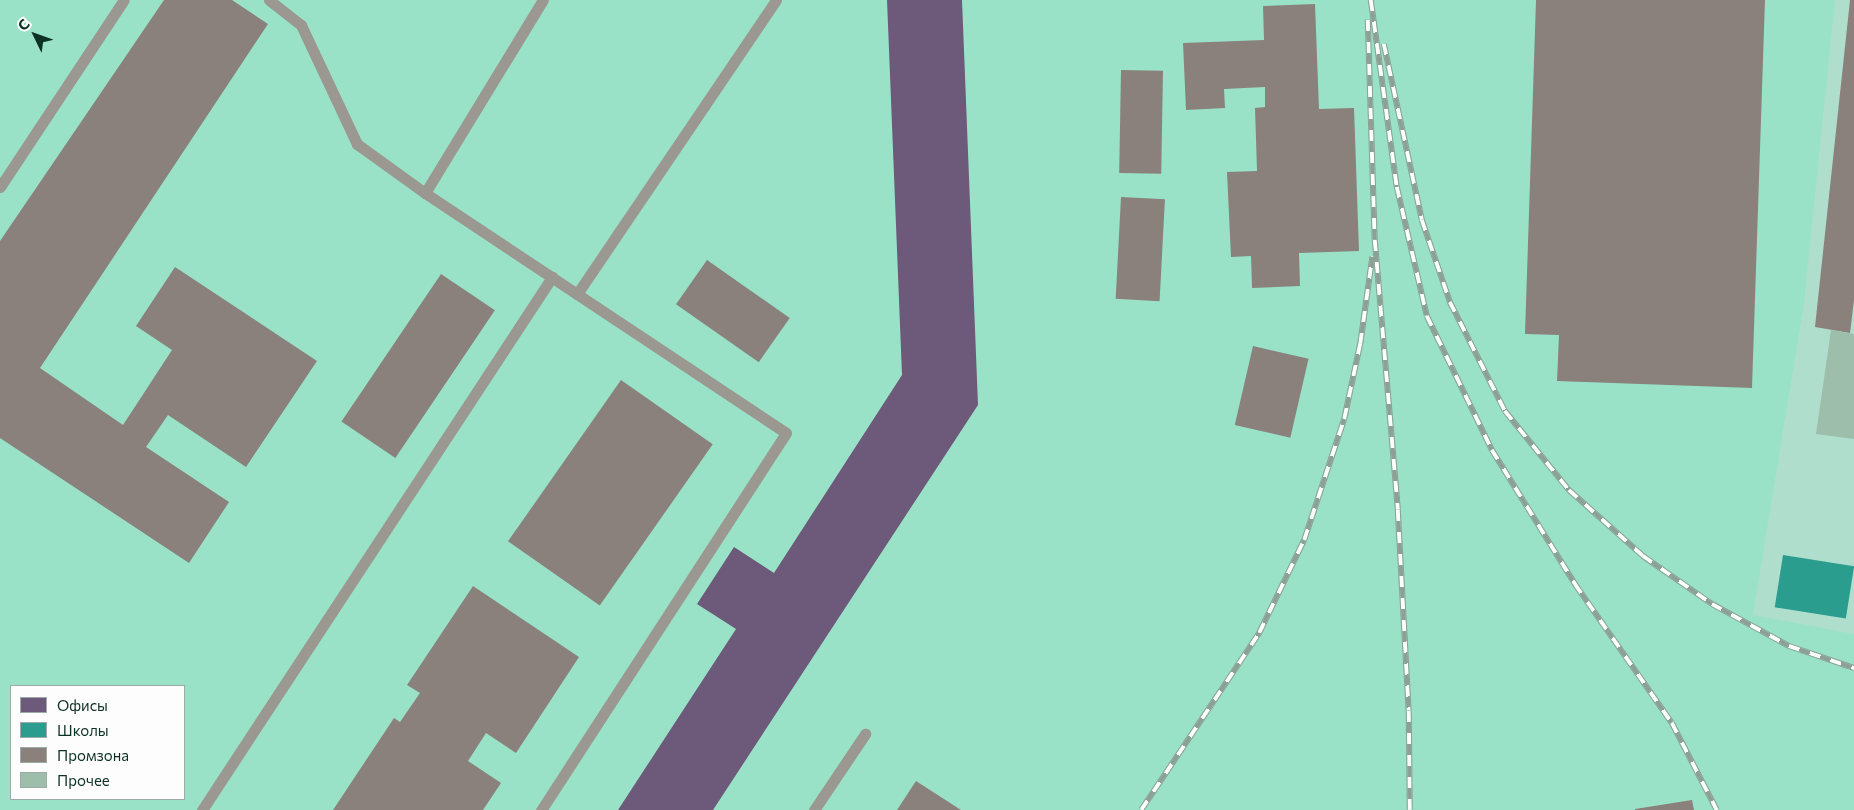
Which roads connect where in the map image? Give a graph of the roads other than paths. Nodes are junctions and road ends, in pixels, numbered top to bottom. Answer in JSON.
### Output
{"nodes":[{"id":1,"x":124,"y":0,"type":"edge"},
{"id":2,"x":269,"y":0,"type":"edge"},
{"id":3,"x":543,"y":0,"type":"edge"},
{"id":4,"x":776,"y":0,"type":"edge"},
{"id":5,"x":0,"y":187,"type":"edge"},
{"id":6,"x":424,"y":193,"type":"junction"},
{"id":7,"x":552,"y":277,"type":"junction"},
{"id":8,"x":577,"y":294,"type":"junction"},
{"id":9,"x":865,"y":734,"type":"dead end"},
{"id":10,"x":202,"y":810,"type":"edge"},
{"id":11,"x":541,"y":810,"type":"edge"},
{"id":12,"x":814,"y":810,"type":"edge"}],
"edges":[{"from":1,"to":5,"type":"lane"},
{"from":2,"to":6,"type":"lane"},
{"from":3,"to":6,"type":"lane"},
{"from":4,"to":8,"type":"lane"},
{"from":6,"to":7,"type":"lane"},
{"from":7,"to":8,"type":"lane"},
{"from":7,"to":10,"type":"lane"},
{"from":8,"to":11,"type":"lane"},
{"from":9,"to":12,"type":"lane"}]}
